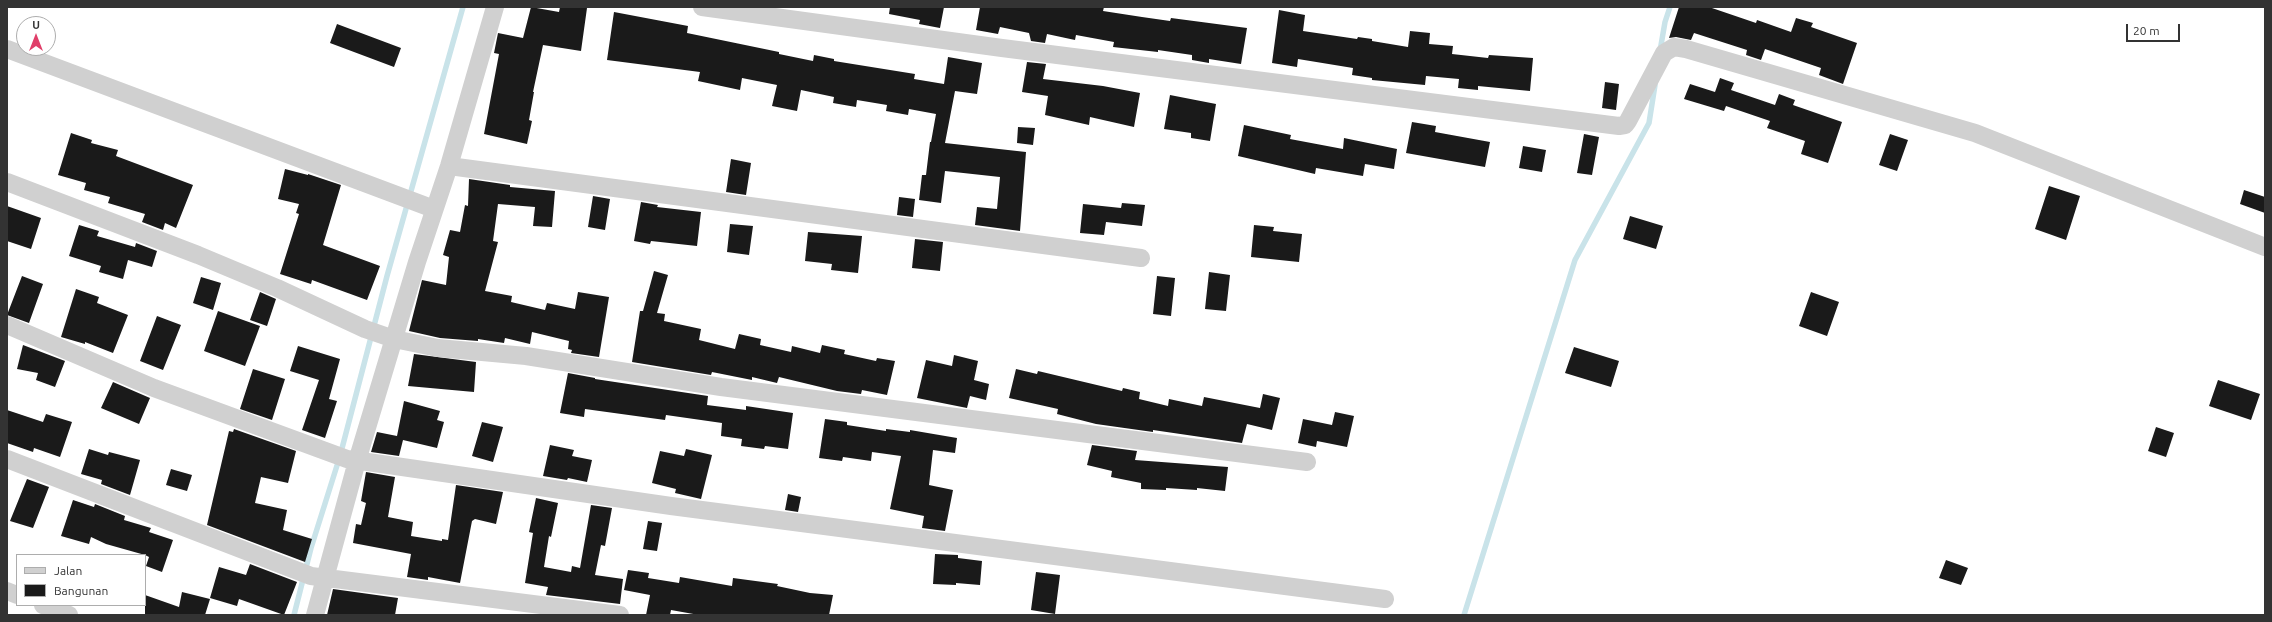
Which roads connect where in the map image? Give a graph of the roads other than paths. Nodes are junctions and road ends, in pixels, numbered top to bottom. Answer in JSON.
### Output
{"nodes":[{"id":1,"x":495,"y":7,"type":"edge"},
{"id":2,"x":702,"y":7,"type":"edge"},
{"id":3,"x":7,"y":49,"type":"edge"},
{"id":4,"x":449,"y":166,"type":"junction"},
{"id":5,"x":7,"y":182,"type":"edge"},
{"id":6,"x":427,"y":206,"type":"junction"},
{"id":7,"x":2265,"y":247,"type":"edge"},
{"id":8,"x":1141,"y":258,"type":"dead end"},
{"id":9,"x":7,"y":326,"type":"edge"},
{"id":10,"x":380,"y":334,"type":"junction"},
{"id":11,"x":346,"y":458,"type":"junction"},
{"id":12,"x":7,"y":459,"type":"edge"},
{"id":13,"x":1307,"y":462,"type":"dead end"},
{"id":14,"x":310,"y":575,"type":"junction"},
{"id":15,"x":1385,"y":599,"type":"dead end"},
{"id":16,"x":46,"y":606,"type":"edge"},
{"id":17,"x":69,"y":615,"type":"edge"},
{"id":18,"x":315,"y":615,"type":"edge"},
{"id":19,"x":620,"y":615,"type":"edge"}],
"edges":[{"from":1,"to":4,"type":"street"},
{"from":2,"to":7,"type":"street"},
{"from":3,"to":6,"type":"street"},
{"from":4,"to":6,"type":"street"},
{"from":4,"to":8,"type":"street"},
{"from":5,"to":10,"type":"street"},
{"from":6,"to":10,"type":"street"},
{"from":9,"to":11,"type":"street"},
{"from":10,"to":11,"type":"street"},
{"from":10,"to":13,"type":"street"},
{"from":11,"to":14,"type":"street"},
{"from":11,"to":15,"type":"street"},
{"from":12,"to":14,"type":"street"},
{"from":14,"to":18,"type":"street"},
{"from":14,"to":19,"type":"street"},
{"from":16,"to":17,"type":"street"}]}
